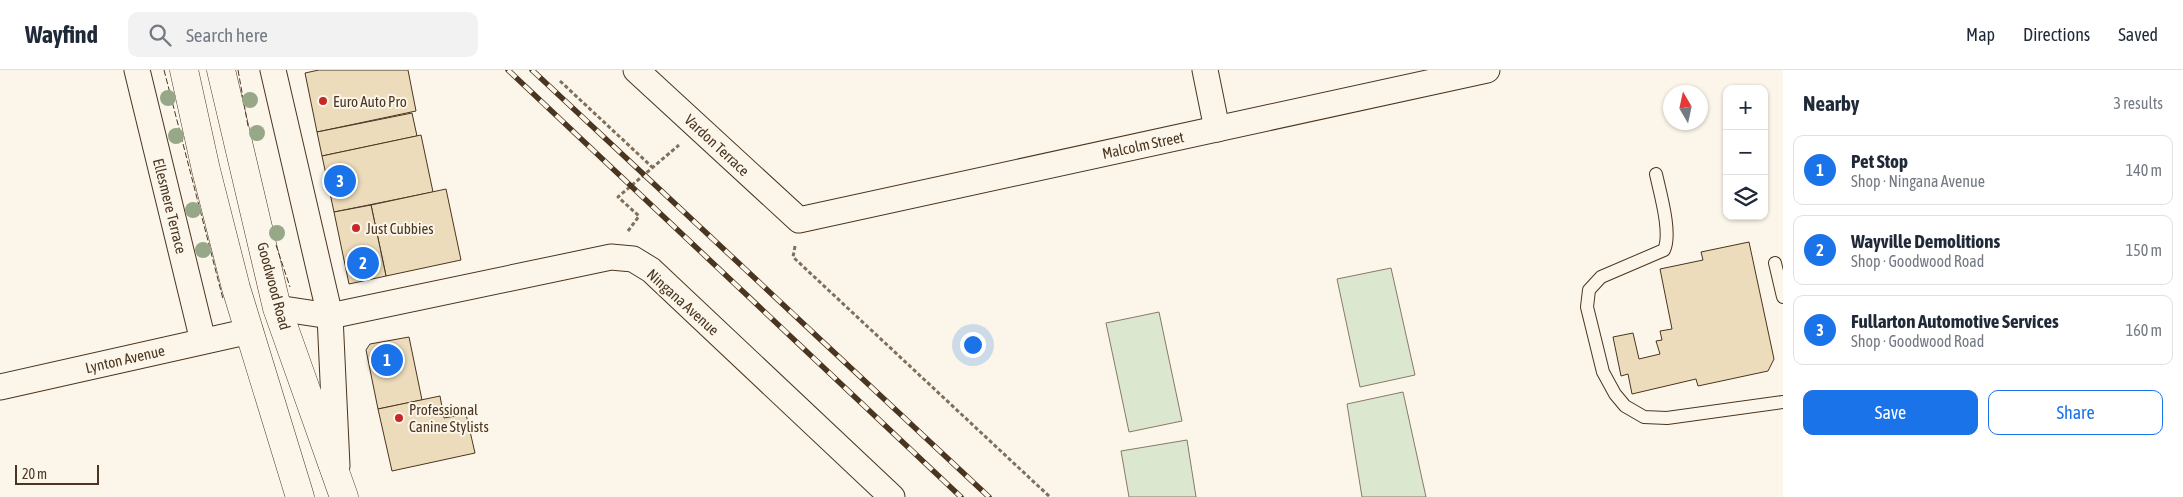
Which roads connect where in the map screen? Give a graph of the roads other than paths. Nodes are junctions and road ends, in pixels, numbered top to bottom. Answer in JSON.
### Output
{"nodes":[{"id":1,"x":137,"y":70,"type":"edge"},
{"id":2,"x":184,"y":70,"type":"edge"},
{"id":3,"x":221,"y":70,"type":"edge"},
{"id":4,"x":273,"y":70,"type":"edge"},
{"id":5,"x":636,"y":70,"type":"edge"},
{"id":6,"x":1204,"y":70,"type":"edge"},
{"id":7,"x":1487,"y":70,"type":"edge"},
{"id":8,"x":1217,"y":129,"type":"junction"},
{"id":9,"x":1656,"y":174,"type":"dead end"},
{"id":10,"x":799,"y":220,"type":"joint"},
{"id":11,"x":1775,"y":262,"type":"dead end"},
{"id":12,"x":1783,"y":297,"type":"edge"},
{"id":13,"x":277,"y":308,"type":"junction"},
{"id":14,"x":330,"y":316,"type":"junction"},
{"id":15,"x":250,"y":331,"type":"junction"},
{"id":16,"x":203,"y":341,"type":"junction"},
{"id":17,"x":0,"y":387,"type":"edge"},
{"id":18,"x":1783,"y":402,"type":"edge"},
{"id":19,"x":341,"y":485,"type":"edge"},
{"id":20,"x":300,"y":497,"type":"edge"},
{"id":21,"x":892,"y":497,"type":"edge"}],
"edges":[{"from":1,"to":16,"type":"street","name":"Ellesmere Terrace"},
{"from":2,"to":15,"type":"main road"},
{"from":3,"to":13,"type":"main road","name":"Goodwood Road"},
{"from":4,"to":14,"type":"street"},
{"from":5,"to":10,"type":"street","name":"Vardon Terrace"},
{"from":6,"to":8,"type":"street"},
{"from":7,"to":8,"type":"street","name":"Malcolm Street"},
{"from":8,"to":10,"type":"street","name":"Malcolm Street"},
{"from":9,"to":18,"type":"lane"},
{"from":11,"to":12,"type":"lane"},
{"from":13,"to":14,"type":"street","name":"Ningana Avenue"},
{"from":13,"to":19,"type":"main road","name":"Goodwood Road"},
{"from":14,"to":19,"type":"street"},
{"from":14,"to":21,"type":"street","name":"Ningana Avenue"},
{"from":15,"to":16,"type":"street","name":"Lynton Avenue"},
{"from":15,"to":20,"type":"main road"},
{"from":16,"to":17,"type":"street","name":"Lynton Avenue"}]}
